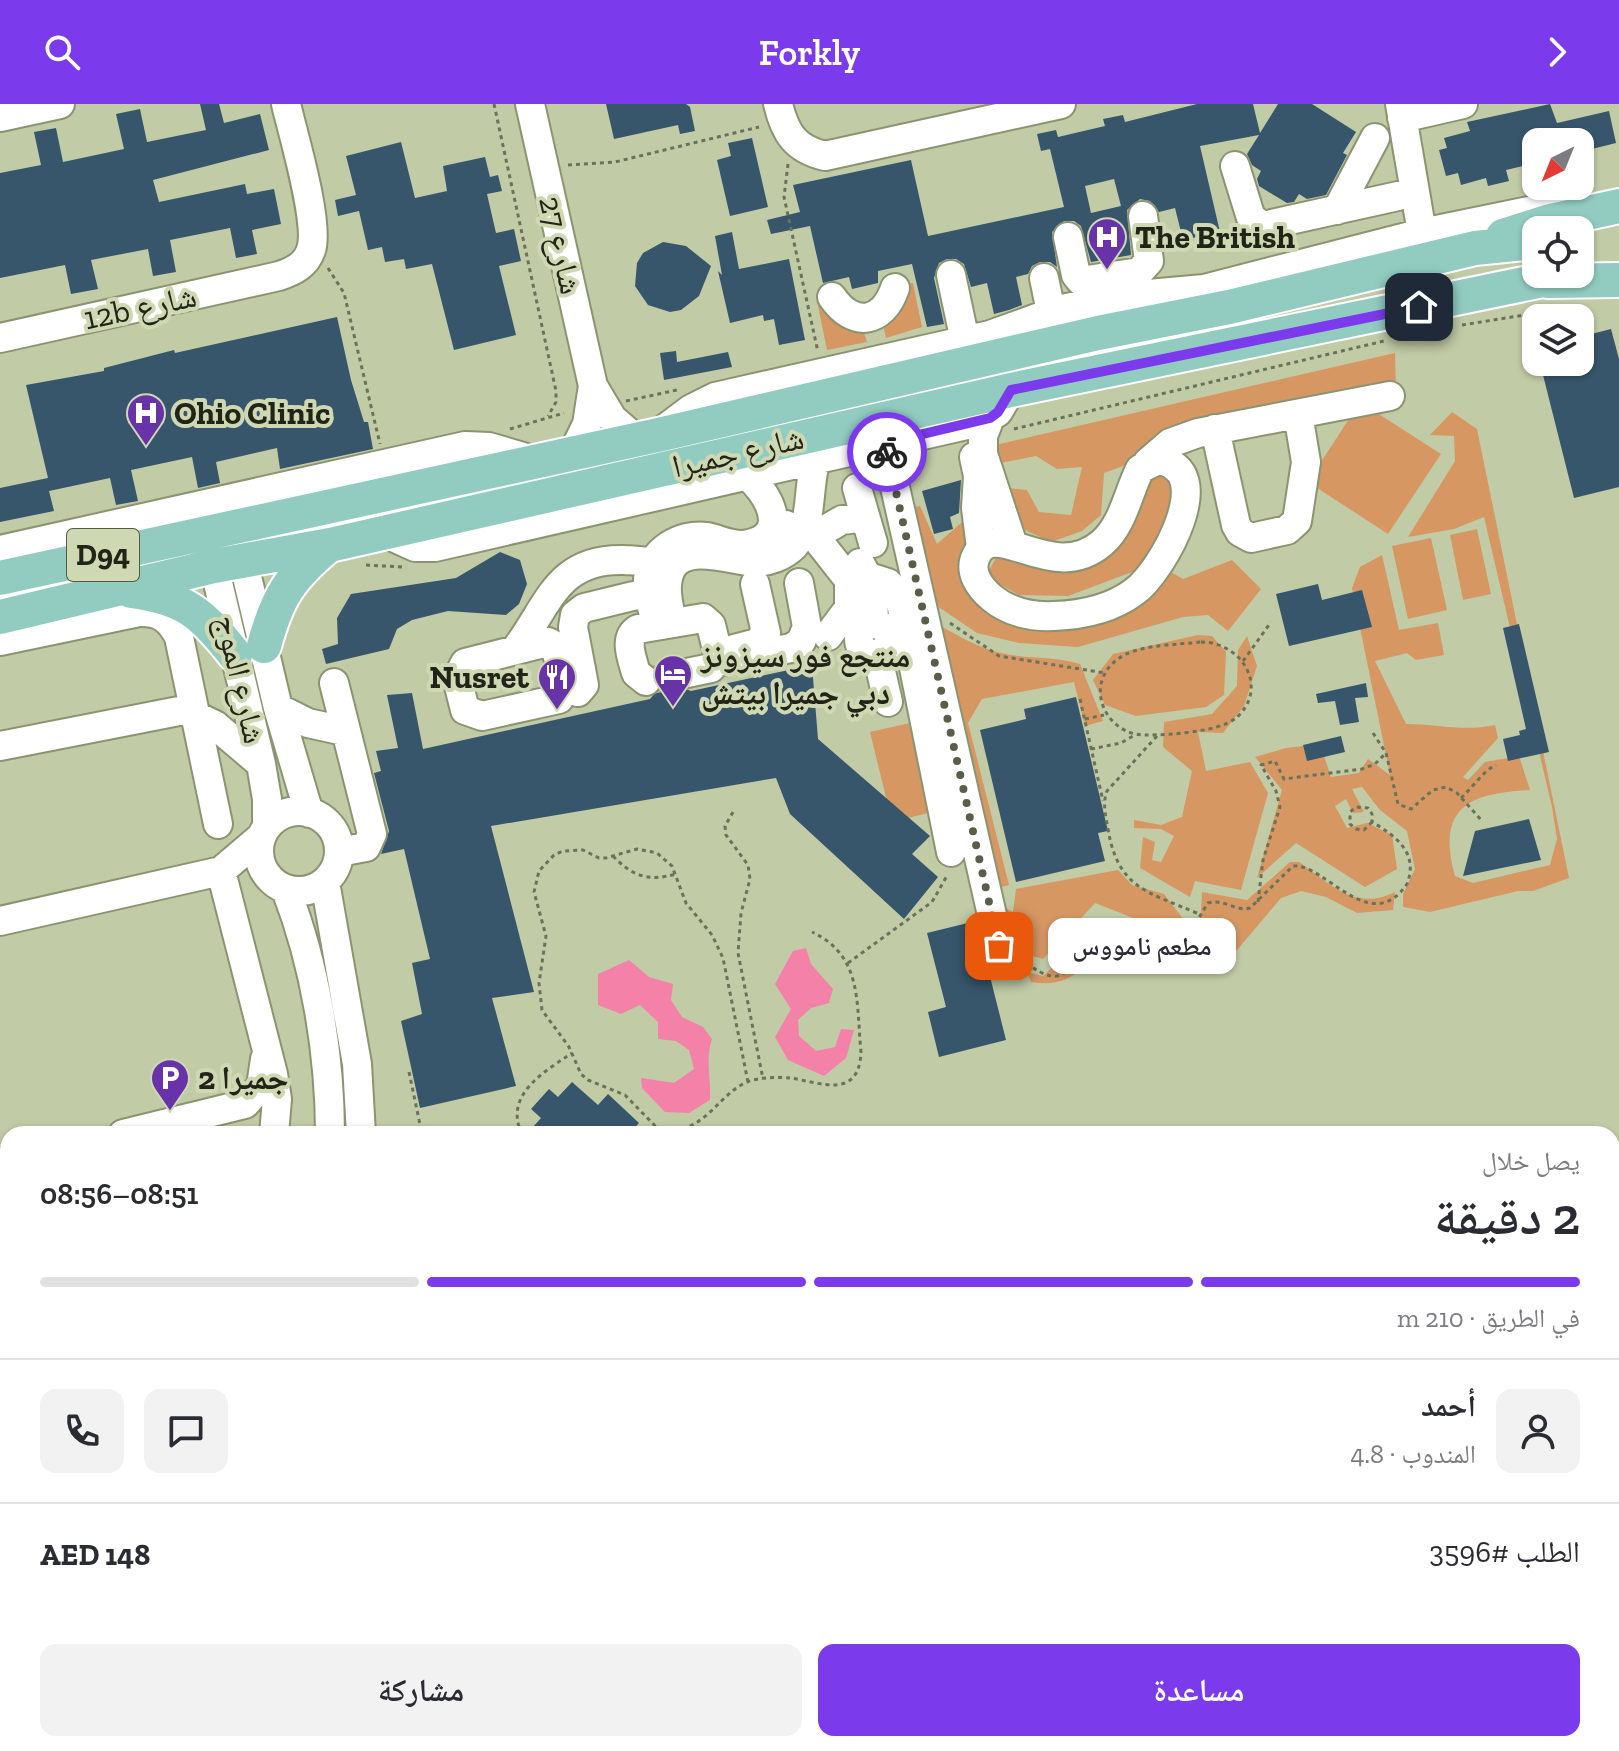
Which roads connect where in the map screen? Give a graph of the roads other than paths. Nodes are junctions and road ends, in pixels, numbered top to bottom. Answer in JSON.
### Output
{"nodes":[{"id":1,"x":60,"y":104,"type":"edge"},
{"id":2,"x":286,"y":104,"type":"edge"},
{"id":3,"x":530,"y":104,"type":"edge"},
{"id":4,"x":1061,"y":104,"type":"edge"},
{"id":5,"x":1463,"y":104,"type":"edge"},
{"id":6,"x":1401,"y":111,"type":"edge"},
{"id":7,"x":0,"y":117,"type":"edge"},
{"id":8,"x":786,"y":123,"type":"edge"},
{"id":9,"x":1375,"y":138,"type":"dead end"},
{"id":10,"x":1235,"y":166,"type":"dead end"},
{"id":11,"x":1619,"y":194,"type":"edge"},
{"id":12,"x":1398,"y":196,"type":"dead end"},
{"id":13,"x":1619,"y":206,"type":"edge"},
{"id":14,"x":1324,"y":213,"type":"junction"},
{"id":15,"x":1143,"y":216,"type":"dead end"},
{"id":16,"x":1619,"y":229,"type":"edge"},
{"id":17,"x":1422,"y":233,"type":"junction"},
{"id":18,"x":1594,"y":233,"type":"edge"},
{"id":19,"x":1068,"y":237,"type":"dead end"},
{"id":20,"x":1522,"y":243,"type":"edge"},
{"id":21,"x":1475,"y":248,"type":"junction"},
{"id":22,"x":1320,"y":260,"type":"junction"},
{"id":23,"x":1619,"y":264,"type":"edge"},
{"id":24,"x":1594,"y":269,"type":"edge"},
{"id":25,"x":951,"y":275,"type":"dead end"},
{"id":26,"x":1044,"y":278,"type":"dead end"},
{"id":27,"x":1594,"y":279,"type":"edge"},
{"id":28,"x":1619,"y":280,"type":"edge"},
{"id":29,"x":1146,"y":282,"type":"junction"},
{"id":30,"x":1522,"y":285,"type":"edge"},
{"id":31,"x":895,"y":288,"type":"dead end"},
{"id":32,"x":1084,"y":293,"type":"junction"},
{"id":33,"x":832,"y":297,"type":"dead end"},
{"id":34,"x":1051,"y":312,"type":"junction"},
{"id":35,"x":872,"y":316,"type":"junction"},
{"id":36,"x":0,"y":338,"type":"edge"},
{"id":37,"x":965,"y":341,"type":"junction"},
{"id":38,"x":881,"y":359,"type":"junction"},
{"id":39,"x":593,"y":386,"type":"junction"},
{"id":40,"x":1011,"y":390,"type":"junction"},
{"id":41,"x":1390,"y":396,"type":"dead end"},
{"id":42,"x":1298,"y":414,"type":"junction"},
{"id":43,"x":953,"y":427,"type":"junction"},
{"id":44,"x":987,"y":427,"type":"junction"},
{"id":45,"x":1207,"y":431,"type":"junction"},
{"id":46,"x":647,"y":437,"type":"junction"},
{"id":47,"x":885,"y":443,"type":"junction"},
{"id":48,"x":573,"y":453,"type":"junction"},
{"id":49,"x":817,"y":457,"type":"junction"},
{"id":50,"x":533,"y":460,"type":"junction"},
{"id":51,"x":1148,"y":462,"type":"junction"},
{"id":52,"x":744,"y":473,"type":"junction"},
{"id":53,"x":983,"y":474,"type":"junction"},
{"id":54,"x":1183,"y":475,"type":"junction"},
{"id":55,"x":857,"y":488,"type":"dead end"},
{"id":56,"x":773,"y":519,"type":"junction"},
{"id":57,"x":221,"y":529,"type":"junction"},
{"id":58,"x":382,"y":532,"type":"junction"},
{"id":59,"x":812,"y":535,"type":"junction"},
{"id":60,"x":330,"y":545,"type":"junction"},
{"id":61,"x":1013,"y":545,"type":"junction"},
{"id":62,"x":981,"y":548,"type":"junction"},
{"id":63,"x":0,"y":550,"type":"edge"},
{"id":64,"x":229,"y":563,"type":"junction"},
{"id":65,"x":869,"y":577,"type":"junction"},
{"id":66,"x":0,"y":578,"type":"edge"},
{"id":67,"x":651,"y":581,"type":"junction"},
{"id":68,"x":799,"y":583,"type":"dead end"},
{"id":69,"x":755,"y":584,"type":"dead end"},
{"id":70,"x":115,"y":589,"type":"junction"},
{"id":71,"x":0,"y":617,"type":"edge"},
{"id":72,"x":664,"y":624,"type":"junction"},
{"id":73,"x":825,"y":631,"type":"dead end"},
{"id":74,"x":0,"y":641,"type":"edge"},
{"id":75,"x":544,"y":643,"type":"junction"},
{"id":76,"x":250,"y":650,"type":"junction"},
{"id":77,"x":515,"y":650,"type":"junction"},
{"id":78,"x":718,"y":658,"type":"junction"},
{"id":79,"x":687,"y":673,"type":"tunnel mouth"},
{"id":80,"x":646,"y":681,"type":"dead end"},
{"id":81,"x":334,"y":683,"type":"dead end"},
{"id":82,"x":562,"y":696,"type":"junction"},
{"id":83,"x":888,"y":702,"type":"dead end"},
{"id":84,"x":278,"y":708,"type":"junction"},
{"id":85,"x":192,"y":712,"type":"junction"},
{"id":86,"x":344,"y":731,"type":"junction"},
{"id":87,"x":0,"y":746,"type":"edge"},
{"id":88,"x":261,"y":764,"type":"junction"},
{"id":89,"x":309,"y":813,"type":"junction"},
{"id":90,"x":218,"y":824,"type":"dead end"},
{"id":91,"x":264,"y":832,"type":"junction"},
{"id":92,"x":339,"y":852,"type":"junction"},
{"id":93,"x":951,"y":852,"type":"road end"},
{"id":94,"x":221,"y":871,"type":"junction"},
{"id":95,"x":325,"y":882,"type":"junction"},
{"id":96,"x":283,"y":889,"type":"junction"},
{"id":97,"x":0,"y":921,"type":"edge"},
{"id":98,"x":999,"y":946,"type":"road end"},
{"id":99,"x":266,"y":1046,"type":"junction"},
{"id":100,"x":156,"y":1126,"type":"edge"},
{"id":101,"x":275,"y":1126,"type":"edge"},
{"id":102,"x":330,"y":1126,"type":"edge"},
{"id":103,"x":361,"y":1126,"type":"edge"}],
"edges":[{"from":1,"to":7,"type":"street"},
{"from":2,"to":36,"type":"street","name":"12b شارع"},
{"from":3,"to":39,"type":"street","name":"شارع 27"},
{"from":4,"to":8,"type":"street"},
{"from":5,"to":6,"type":"street"},
{"from":6,"to":17,"type":"street"},
{"from":9,"to":14,"type":"street"},
{"from":10,"to":14,"type":"street"},
{"from":11,"to":17,"type":"street"},
{"from":12,"to":14,"type":"street"},
{"from":13,"to":21,"type":"main road"},
{"from":14,"to":22,"type":"street"},
{"from":15,"to":29,"type":"street"},
{"from":16,"to":18,"type":"main road"},
{"from":17,"to":22,"type":"street"},
{"from":19,"to":32,"type":"street"},
{"from":20,"to":21,"type":"main road","name":"شارع جميرا","number":"D94"},
{"from":21,"to":46,"type":"main road","name":"شارع جميرا","number":"D94"},
{"from":22,"to":29,"type":"street"},
{"from":23,"to":24,"type":"main road"},
{"from":25,"to":37,"type":"street"},
{"from":26,"to":34,"type":"street"},
{"from":27,"to":28,"type":"main road","name":"شارع جميرا"},
{"from":29,"to":32,"type":"street"},
{"from":30,"to":40,"type":"main road","name":"شارع جميرا","number":"D94"},
{"from":31,"to":35,"type":"street"},
{"from":32,"to":34,"type":"street"},
{"from":33,"to":35,"type":"street"},
{"from":34,"to":37,"type":"street"},
{"from":35,"to":38,"type":"street"},
{"from":37,"to":38,"type":"street"},
{"from":38,"to":46,"type":"street"},
{"from":39,"to":46,"type":"street","name":"شارع 27"},
{"from":39,"to":48,"type":"street","name":"شارع 27"},
{"from":40,"to":44,"type":"street"},
{"from":40,"to":58,"type":"main road","name":"شارع جميرا","number":"D94"},
{"from":41,"to":42,"type":"street"},
{"from":42,"to":45,"type":"street"},
{"from":42,"to":45,"type":"street"},
{"from":43,"to":44,"type":"street"},
{"from":43,"to":47,"type":"street"},
{"from":43,"to":53,"type":"street"},
{"from":44,"to":53,"type":"street"},
{"from":45,"to":51,"type":"street"},
{"from":45,"to":54,"type":"street"},
{"from":46,"to":48,"type":"main road","name":"شارع جميرا","number":"D94"},
{"from":47,"to":49,"type":"street"},
{"from":47,"to":98,"type":"street"},
{"from":48,"to":50,"type":"main road","name":"شارع جميرا","number":"D94"},
{"from":49,"to":52,"type":"street"},
{"from":49,"to":59,"type":"street"},
{"from":50,"to":57,"type":"main road","name":"شارع جميرا","number":"D94"},
{"from":50,"to":63,"type":"street"},
{"from":51,"to":54,"type":"street"},
{"from":51,"to":61,"type":"street"},
{"from":52,"to":56,"type":"street"},
{"from":52,"to":58,"type":"street"},
{"from":53,"to":61,"type":"street"},
{"from":53,"to":62,"type":"street"},
{"from":54,"to":62,"type":"street"},
{"from":55,"to":59,"type":"street"},
{"from":56,"to":59,"type":"street"},
{"from":56,"to":67,"type":"street"},
{"from":57,"to":64,"type":"street","name":"شارع الموج"},
{"from":57,"to":66,"type":"main road","name":"شارع جميرا","number":"D94"},
{"from":58,"to":60,"type":"main road","name":"شارع جميرا","number":"D94"},
{"from":59,"to":65,"type":"street"},
{"from":59,"to":67,"type":"street"},
{"from":59,"to":73,"type":"street"},
{"from":60,"to":64,"type":"main road","name":"شارع جميرا","number":"D94"},
{"from":60,"to":76,"type":"main road"},
{"from":61,"to":62,"type":"street"},
{"from":64,"to":70,"type":"main road","name":"شارع جميرا","number":"D94"},
{"from":64,"to":76,"type":"street","name":"شارع الموج"},
{"from":65,"to":83,"type":"street"},
{"from":65,"to":93,"type":"street"},
{"from":67,"to":72,"type":"street"},
{"from":67,"to":75,"type":"street"},
{"from":67,"to":77,"type":"street"},
{"from":67,"to":82,"type":"street"},
{"from":68,"to":78,"type":"street"},
{"from":69,"to":78,"type":"street"},
{"from":70,"to":71,"type":"main road","name":"شارع جميرا","number":"D94"},
{"from":70,"to":76,"type":"main road"},
{"from":72,"to":78,"type":"street"},
{"from":72,"to":80,"type":"street"},
{"from":74,"to":85,"type":"street"},
{"from":75,"to":77,"type":"street"},
{"from":75,"to":82,"type":"street"},
{"from":76,"to":84,"type":"street","name":"شارع الموج"},
{"from":76,"to":88,"type":"street","name":"شارع الموج"},
{"from":77,"to":82,"type":"street"},
{"from":78,"to":79,"type":"street"},
{"from":81,"to":86,"type":"street"},
{"from":84,"to":86,"type":"street"},
{"from":84,"to":89,"type":"street","name":"شارع الموج"},
{"from":85,"to":87,"type":"street"},
{"from":85,"to":88,"type":"street"},
{"from":85,"to":90,"type":"street"},
{"from":86,"to":92,"type":"street"},
{"from":88,"to":91,"type":"street","name":"شارع الموج"},
{"from":89,"to":91,"type":"street"},
{"from":89,"to":92,"type":"street"},
{"from":91,"to":94,"type":"street"},
{"from":91,"to":96,"type":"street"},
{"from":92,"to":95,"type":"street"},
{"from":94,"to":96,"type":"street"},
{"from":94,"to":97,"type":"street"},
{"from":94,"to":99,"type":"street"},
{"from":95,"to":96,"type":"street"},
{"from":95,"to":103,"type":"street"},
{"from":96,"to":102,"type":"street"},
{"from":99,"to":100,"type":"street"},
{"from":99,"to":101,"type":"street"}]}
